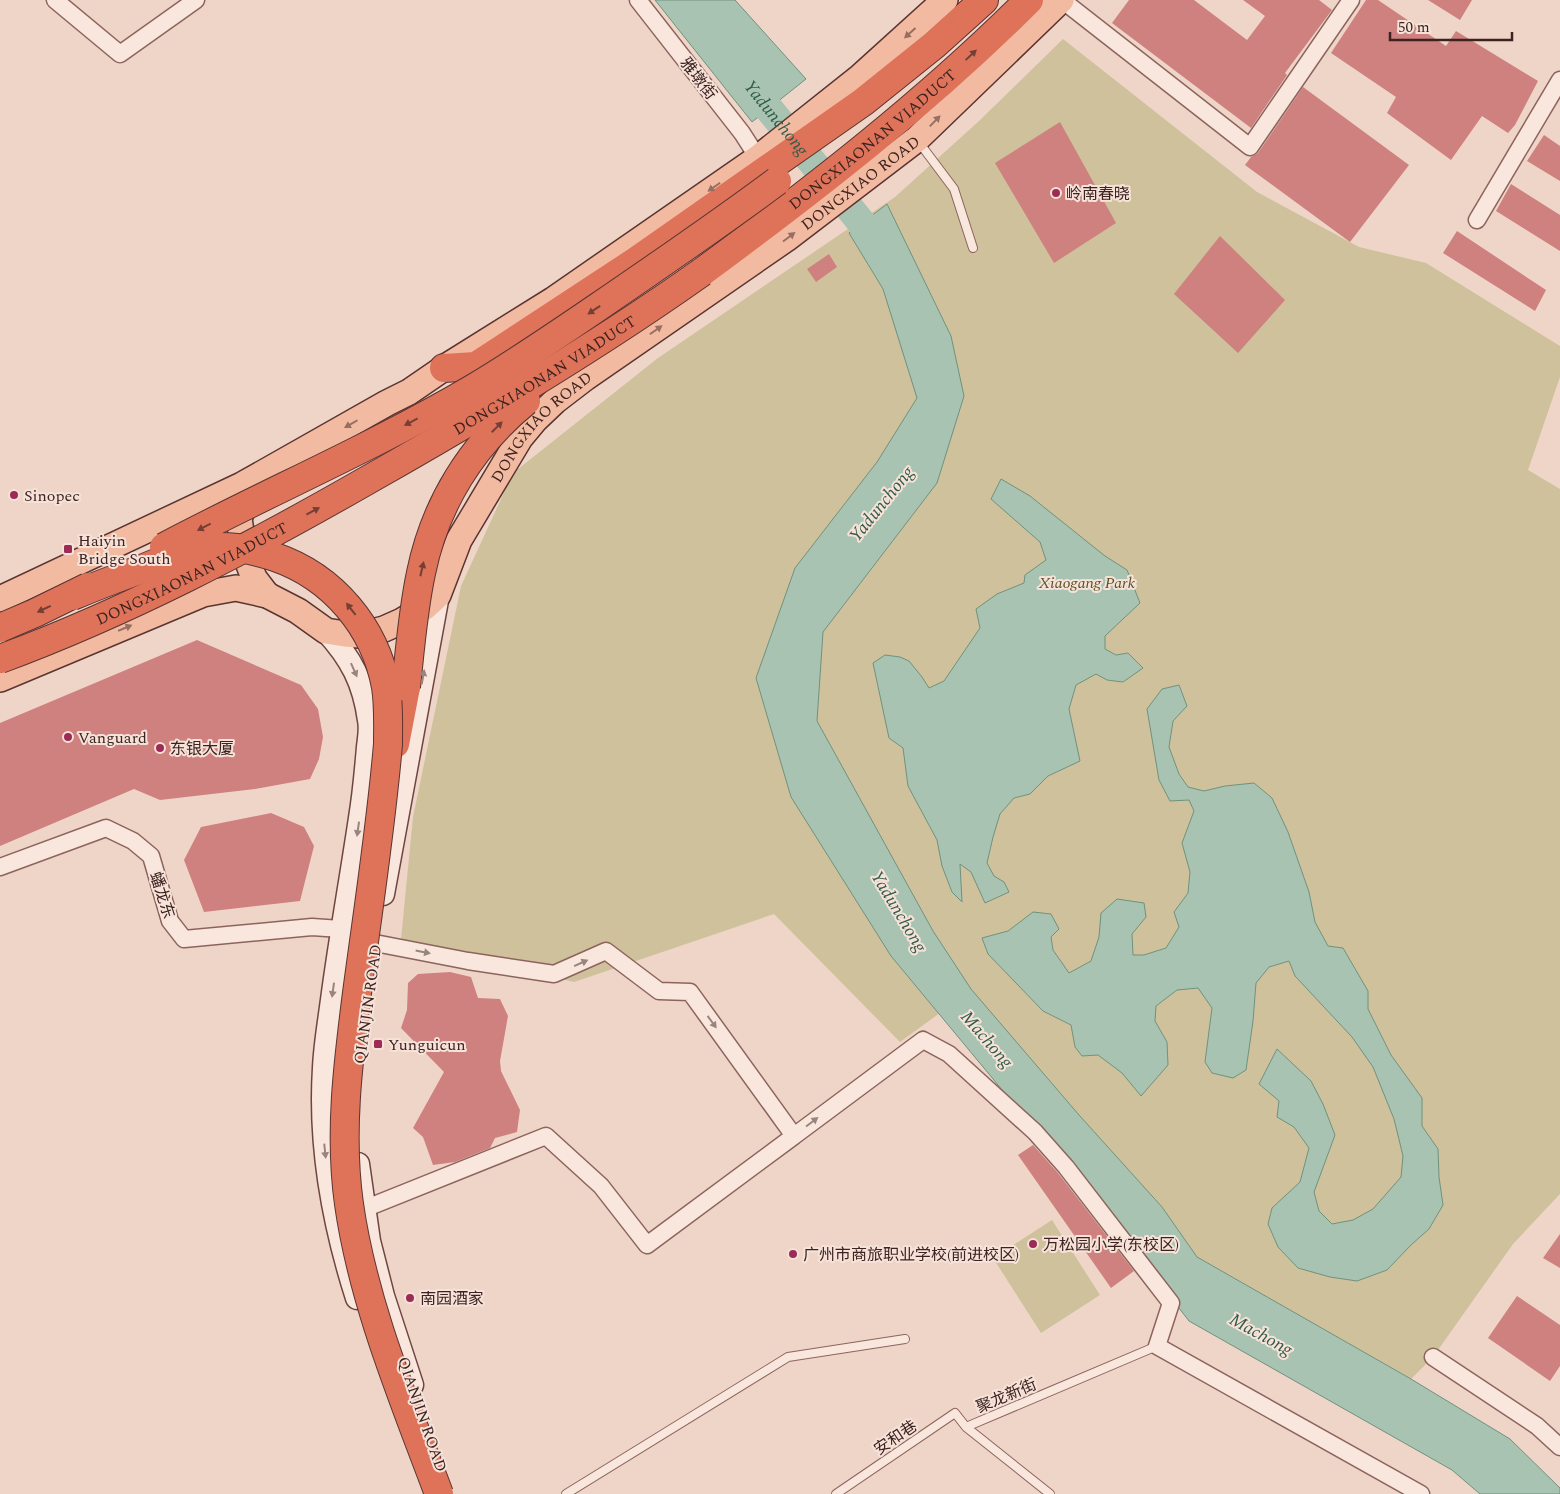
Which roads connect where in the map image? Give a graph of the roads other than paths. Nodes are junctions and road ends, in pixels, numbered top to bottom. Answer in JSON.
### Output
{"nodes":[{"id":1,"x":55,"y":0,"type":"edge"},
{"id":2,"x":196,"y":0,"type":"edge"},
{"id":3,"x":638,"y":0,"type":"edge"},
{"id":4,"x":946,"y":0,"type":"edge"},
{"id":5,"x":984,"y":0,"type":"edge"},
{"id":6,"x":990,"y":0,"type":"edge"},
{"id":7,"x":1028,"y":0,"type":"edge"},
{"id":8,"x":1061,"y":0,"type":"edge"},
{"id":9,"x":1351,"y":0,"type":"edge"},
{"id":10,"x":1560,"y":80,"type":"edge"},
{"id":11,"x":917,"y":139,"type":"junction"},
{"id":12,"x":763,"y":154,"type":"junction"},
{"id":13,"x":864,"y":164,"type":"junction"},
{"id":14,"x":806,"y":210,"type":"junction"},
{"id":15,"x":1477,"y":220,"type":"dead end"},
{"id":16,"x":973,"y":248,"type":"dead end"},
{"id":17,"x":668,"y":296,"type":"junction"},
{"id":18,"x":444,"y":368,"type":"junction"},
{"id":19,"x":409,"y":392,"type":"junction"},
{"id":20,"x":264,"y":473,"type":"junction"},
{"id":21,"x":459,"y":540,"type":"junction"},
{"id":22,"x":266,"y":595,"type":"junction"},
{"id":23,"x":438,"y":595,"type":"junction"},
{"id":24,"x":72,"y":596,"type":"junction"},
{"id":25,"x":0,"y":599,"type":"edge"},
{"id":26,"x":0,"y":618,"type":"edge"},
{"id":27,"x":0,"y":628,"type":"edge"},
{"id":28,"x":326,"y":631,"type":"junction"},
{"id":29,"x":80,"y":646,"type":"junction"},
{"id":30,"x":0,"y":659,"type":"edge"},
{"id":31,"x":0,"y":679,"type":"edge"},
{"id":32,"x":0,"y":867,"type":"edge"},
{"id":33,"x":372,"y":876,"type":"junction"},
{"id":34,"x":341,"y":929,"type":"junction"},
{"id":35,"x":375,"y":943,"type":"junction"},
{"id":36,"x":794,"y":1136,"type":"junction"},
{"id":37,"x":364,"y":1208,"type":"junction"},
{"id":38,"x":905,"y":1338,"type":"dead end"},
{"id":39,"x":1157,"y":1346,"type":"junction"},
{"id":40,"x":1433,"y":1357,"type":"dead end"},
{"id":41,"x":966,"y":1427,"type":"junction"},
{"id":42,"x":433,"y":1444,"type":"junction"},
{"id":43,"x":1560,"y":1447,"type":"edge"},
{"id":44,"x":412,"y":1452,"type":"junction"},
{"id":45,"x":437,"y":1488,"type":"edge"},
{"id":46,"x":566,"y":1494,"type":"edge"},
{"id":47,"x":836,"y":1494,"type":"edge"},
{"id":48,"x":1050,"y":1494,"type":"edge"},
{"id":49,"x":1421,"y":1494,"type":"edge"}],
"edges":[{"from":1,"to":2,"type":"street"},
{"from":3,"to":12,"type":"street","name":"雅墩街"},
{"from":4,"to":12,"type":"main road","one_way":true},
{"from":5,"to":18,"type":"highway"},
{"from":6,"to":24,"type":"highway","name":"DONGXIAONAN VIADUCT","one_way":true,"bridge":true},
{"from":13,"to":7,"type":"highway","name":"DONGXIAONAN VIADUCT","one_way":true},
{"from":8,"to":9,"type":"street"},
{"from":11,"to":8,"type":"main road","name":"DONGXIAO ROAD","one_way":true},
{"from":10,"to":15,"type":"street"},
{"from":11,"to":13,"type":"main road","name":"DONGXIAO ROAD"},
{"from":11,"to":16,"type":"lane"},
{"from":12,"to":18,"type":"main road","one_way":true},
{"from":13,"to":14,"type":"highway","name":"DONGXIAONAN VIADUCT"},
{"from":14,"to":17,"type":"highway","name":"DONGXIAONAN VIADUCT","bridge":true},
{"from":21,"to":14,"type":"main road","name":"DONGXIAO ROAD","one_way":true},
{"from":30,"to":17,"type":"highway","name":"DONGXIAONAN VIADUCT","one_way":true,"bridge":true},
{"from":33,"to":17,"type":"highway","one_way":true,"bridge":true},
{"from":18,"to":19,"type":"main road"},
{"from":19,"to":20,"type":"main road","one_way":true},
{"from":19,"to":21,"type":"main road"},
{"from":20,"to":22,"type":"main road"},
{"from":20,"to":25,"type":"main road"},
{"from":21,"to":23,"type":"main road","name":"DONGXIAO ROAD"},
{"from":22,"to":28,"type":"main road","name":"DONGXIAO ROAD"},
{"from":29,"to":22,"type":"main road","name":"DONGXIAO ROAD","one_way":true},
{"from":23,"to":28,"type":"main road","name":"DONGXIAO ROAD"},
{"from":35,"to":23,"type":"main road","name":"QIANJIN ROAD","one_way":true},
{"from":24,"to":27,"type":"highway","name":"DONGXIAONAN VIADUCT","one_way":true,"bridge":true},
{"from":33,"to":24,"type":"highway","one_way":true,"bridge":true},
{"from":26,"to":29,"type":"main road"},
{"from":28,"to":34,"type":"main road","name":"QIANJIN ROAD","one_way":true},
{"from":29,"to":31,"type":"main road","name":"DONGXIAO ROAD"},
{"from":32,"to":34,"type":"street","name":"蟠龙东"},
{"from":33,"to":45,"type":"highway","bridge":true},
{"from":34,"to":44,"type":"main road","name":"QIANJIN ROAD","one_way":true},
{"from":35,"to":36,"type":"street","one_way":true},
{"from":35,"to":37,"type":"main road","name":"QIANJIN ROAD"},
{"from":36,"to":37,"type":"street"},
{"from":36,"to":39,"type":"street","one_way":true},
{"from":37,"to":42,"type":"main road","name":"QIANJIN ROAD"},
{"from":38,"to":46,"type":"lane"},
{"from":39,"to":41,"type":"lane","name":"聚龙新街"},
{"from":39,"to":49,"type":"street"},
{"from":40,"to":43,"type":"street"},
{"from":41,"to":47,"type":"lane","name":"安和巷"},
{"from":41,"to":48,"type":"lane","name":"聚龙新街"},
{"from":42,"to":44,"type":"main road"},
{"from":42,"to":45,"type":"main road","name":"QIANJIN ROAD"},
{"from":44,"to":45,"type":"main road","name":"QIANJIN ROAD"}]}
